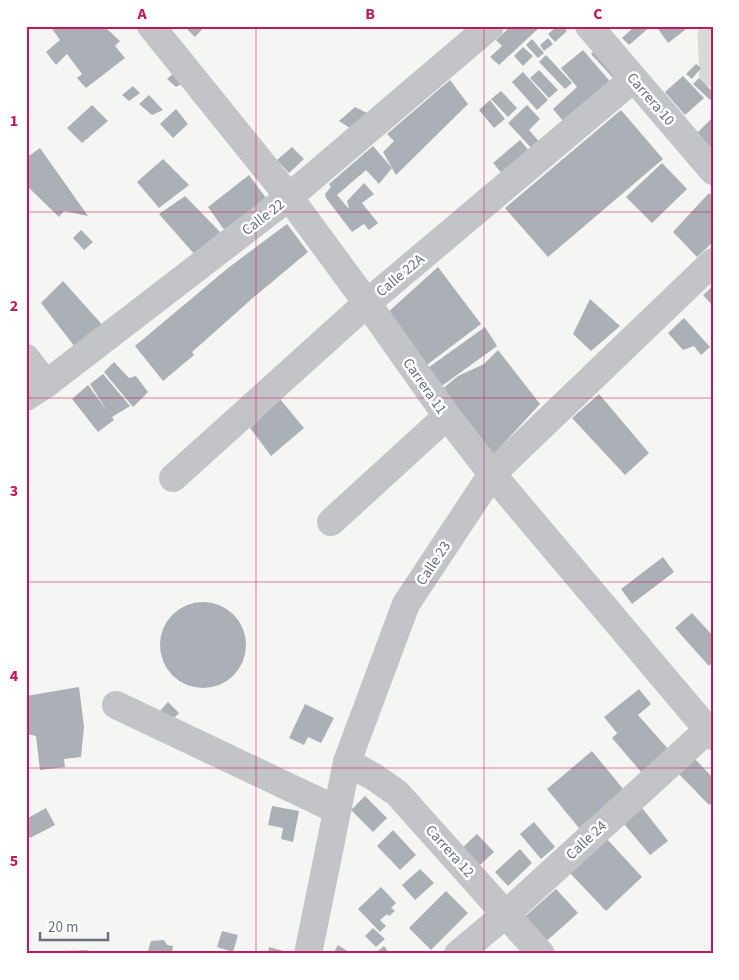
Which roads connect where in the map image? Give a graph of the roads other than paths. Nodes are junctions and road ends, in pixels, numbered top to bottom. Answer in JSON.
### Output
{"nodes":[{"id":1,"x":151,"y":26,"type":"edge"},
{"id":2,"x":490,"y":26,"type":"edge"},
{"id":3,"x":589,"y":26,"type":"edge"},
{"id":4,"x":633,"y":79,"type":"junction"},
{"id":5,"x":713,"y":171,"type":"edge"},
{"id":6,"x":289,"y":197,"type":"junction"},
{"id":7,"x":713,"y":262,"type":"edge"},
{"id":8,"x":367,"y":303,"type":"junction"},
{"id":9,"x":26,"y":358,"type":"edge"},
{"id":10,"x":36,"y":390,"type":"edge"},
{"id":11,"x":447,"y":416,"type":"junction"},
{"id":12,"x":492,"y":474,"type":"junction"},
{"id":13,"x":173,"y":478,"type":"dead end"},
{"id":14,"x":331,"y":522,"type":"dead end"},
{"id":15,"x":116,"y":705,"type":"dead end"},
{"id":16,"x":711,"y":730,"type":"edge"},
{"id":17,"x":347,"y":762,"type":"junction"},
{"id":18,"x":337,"y":810,"type":"junction"},
{"id":19,"x":506,"y":914,"type":"junction"},
{"id":20,"x":308,"y":954,"type":"edge"},
{"id":21,"x":458,"y":954,"type":"edge"},
{"id":22,"x":541,"y":954,"type":"edge"}],
"edges":[{"from":1,"to":6,"type":"street","name":"Carrera 11"},
{"from":2,"to":6,"type":"street","name":"Calle 22"},
{"from":3,"to":4,"type":"street","name":"Carrera 10"},
{"from":4,"to":5,"type":"street","name":"Carrera 10"},
{"from":4,"to":8,"type":"street","name":"Calle 22A"},
{"from":6,"to":8,"type":"street","name":"Carrera 11"},
{"from":6,"to":10,"type":"street","name":"Calle 22"},
{"from":7,"to":12,"type":"street","name":"Calle 23"},
{"from":8,"to":11,"type":"street","name":"Carrera 11"},
{"from":8,"to":13,"type":"street","name":"Calle 22A"},
{"from":9,"to":10,"type":"street"},
{"from":11,"to":12,"type":"street","name":"Carrera 11"},
{"from":11,"to":14,"type":"street"},
{"from":12,"to":16,"type":"street","name":"Carrera 11"},
{"from":12,"to":17,"type":"street","name":"Calle 23"},
{"from":15,"to":18,"type":"street"},
{"from":16,"to":19,"type":"street","name":"Calle 24"},
{"from":17,"to":18,"type":"street","name":"Calle 23"},
{"from":17,"to":19,"type":"street","name":"Carrera 12"},
{"from":18,"to":20,"type":"street","name":"Calle 23"},
{"from":19,"to":21,"type":"street","name":"Calle 24"},
{"from":19,"to":22,"type":"street","name":"Carrera 12"}]}
